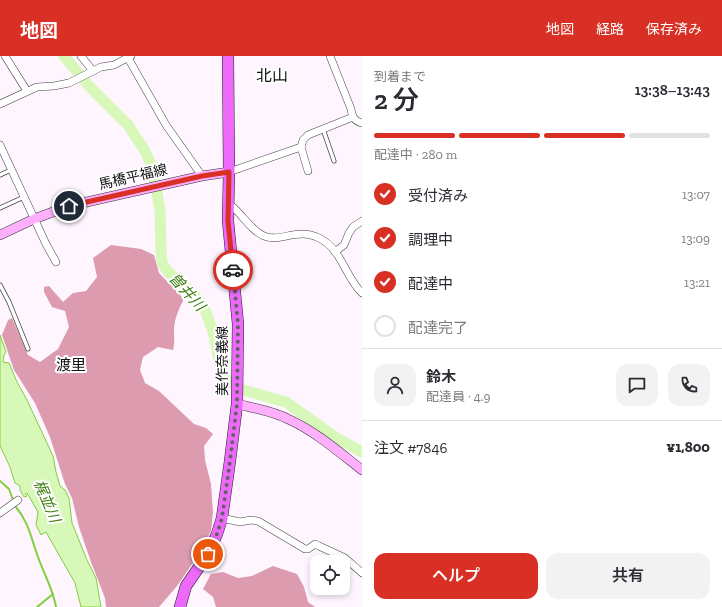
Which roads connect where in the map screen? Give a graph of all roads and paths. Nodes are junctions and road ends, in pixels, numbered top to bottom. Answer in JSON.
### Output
{"nodes":[{"id":1,"x":4,"y":56,"type":"edge"},
{"id":2,"x":81,"y":56,"type":"edge"},
{"id":3,"x":228,"y":56,"type":"edge"},
{"id":4,"x":330,"y":56,"type":"edge"},
{"id":5,"x":130,"y":57,"type":"edge"},
{"id":6,"x":91,"y":72,"type":"junction"},
{"id":7,"x":27,"y":91,"type":"junction"},
{"id":8,"x":0,"y":104,"type":"edge"},
{"id":9,"x":353,"y":117,"type":"junction"},
{"id":10,"x":362,"y":123,"type":"edge"},
{"id":11,"x":323,"y":129,"type":"junction"},
{"id":12,"x":0,"y":145,"type":"edge"},
{"id":13,"x":301,"y":147,"type":"junction"},
{"id":14,"x":2,"y":155,"type":"edge"},
{"id":15,"x":334,"y":161,"type":"dead end"},
{"id":16,"x":11,"y":170,"type":"junction"},
{"id":17,"x":308,"y":171,"type":"dead end"},
{"id":18,"x":229,"y":172,"type":"junction"},
{"id":19,"x":0,"y":174,"type":"edge"},
{"id":20,"x":202,"y":176,"type":"junction"},
{"id":21,"x":24,"y":197,"type":"junction"},
{"id":22,"x":228,"y":205,"type":"junction"},
{"id":23,"x":0,"y":208,"type":"edge"},
{"id":24,"x":34,"y":219,"type":"junction"},
{"id":25,"x":362,"y":221,"type":"edge"},
{"id":26,"x":0,"y":235,"type":"edge"},
{"id":27,"x":335,"y":252,"type":"junction"},
{"id":28,"x":56,"y":262,"type":"dead end"},
{"id":29,"x":0,"y":285,"type":"edge"},
{"id":30,"x":362,"y":293,"type":"edge"},
{"id":31,"x":28,"y":349,"type":"dead end"},
{"id":32,"x":238,"y":399,"type":"junction"},
{"id":33,"x":362,"y":470,"type":"edge"},
{"id":34,"x":18,"y":500,"type":"dead end"},
{"id":35,"x":0,"y":513,"type":"edge"},
{"id":36,"x":222,"y":518,"type":"junction"},
{"id":37,"x":362,"y":573,"type":"edge"},
{"id":38,"x":180,"y":607,"type":"edge"}],
"edges":[{"from":1,"to":7,"type":"street"},
{"from":2,"to":6,"type":"street"},
{"from":3,"to":18,"type":"main road","name":"美作奈義線"},
{"from":4,"to":9,"type":"street"},
{"from":5,"to":6,"type":"street"},
{"from":5,"to":20,"type":"street"},
{"from":6,"to":7,"type":"street"},
{"from":7,"to":8,"type":"street"},
{"from":9,"to":10,"type":"street"},
{"from":9,"to":11,"type":"street"},
{"from":11,"to":13,"type":"street"},
{"from":11,"to":15,"type":"lane"},
{"from":12,"to":14,"type":"street"},
{"from":13,"to":17,"type":"street"},
{"from":13,"to":18,"type":"street"},
{"from":14,"to":16,"type":"street"},
{"from":16,"to":19,"type":"lane"},
{"from":16,"to":21,"type":"street"},
{"from":18,"to":20,"type":"main road","name":"馬橋平福線"},
{"from":18,"to":22,"type":"main road","name":"美作奈義線"},
{"from":20,"to":24,"type":"main road","name":"馬橋平福線"},
{"from":21,"to":23,"type":"lane"},
{"from":21,"to":24,"type":"street"},
{"from":22,"to":27,"type":"street"},
{"from":22,"to":32,"type":"main road","name":"美作奈義線"},
{"from":24,"to":26,"type":"main road","name":"馬橋平福線"},
{"from":24,"to":28,"type":"street"},
{"from":25,"to":27,"type":"street"},
{"from":27,"to":30,"type":"street"},
{"from":29,"to":31,"type":"lane"},
{"from":32,"to":33,"type":"main road"},
{"from":32,"to":36,"type":"main road","name":"美作奈義線"},
{"from":34,"to":35,"type":"street"},
{"from":36,"to":37,"type":"street"},
{"from":36,"to":38,"type":"main road","name":"美作奈義線"}]}
